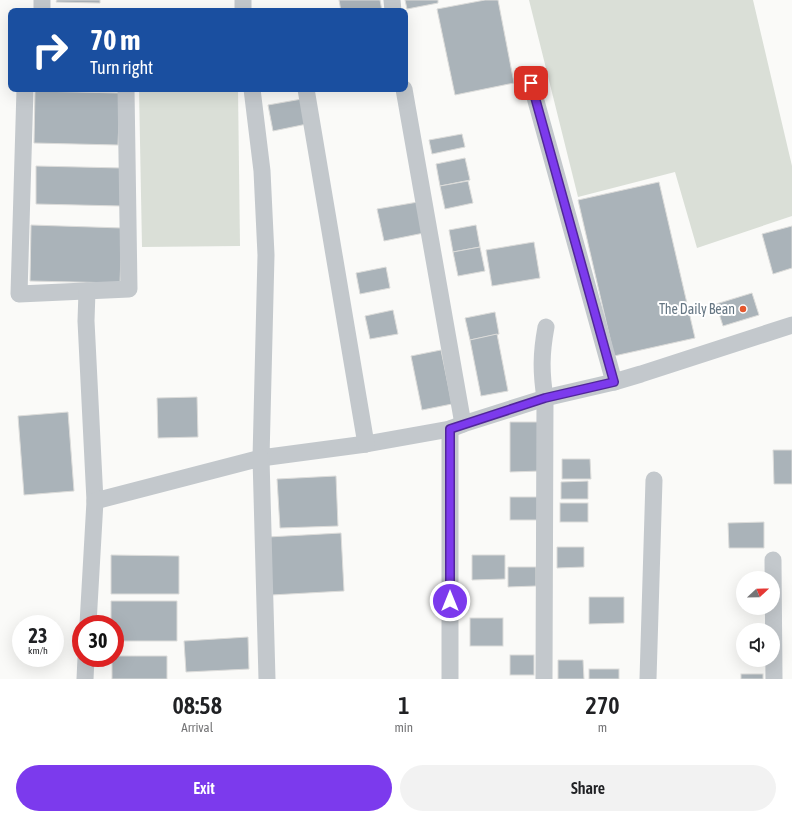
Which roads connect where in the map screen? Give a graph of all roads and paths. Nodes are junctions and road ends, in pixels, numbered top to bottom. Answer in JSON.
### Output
{"nodes":[{"id":1,"x":531,"y":83,"type":"dead end"},
{"id":2,"x":25,"y":92,"type":"edge"},
{"id":3,"x":126,"y":92,"type":"edge"},
{"id":4,"x":252,"y":92,"type":"edge"},
{"id":5,"x":307,"y":92,"type":"edge"},
{"id":6,"x":404,"y":92,"type":"edge"},
{"id":7,"x":87,"y":291,"type":"junction"},
{"id":8,"x":792,"y":325,"type":"edge"},
{"id":9,"x":546,"y":327,"type":"dead end"},
{"id":10,"x":614,"y":382,"type":"junction"},
{"id":11,"x":545,"y":398,"type":"junction"},
{"id":12,"x":457,"y":427,"type":"junction"},
{"id":13,"x":366,"y":444,"type":"junction"},
{"id":14,"x":262,"y":458,"type":"junction"},
{"id":15,"x":654,"y":480,"type":"dead end"},
{"id":16,"x":95,"y":501,"type":"junction"},
{"id":17,"x":773,"y":560,"type":"dead end"},
{"id":18,"x":89,"y":615,"type":"edge"},
{"id":19,"x":86,"y":667,"type":"edge"},
{"id":20,"x":85,"y":679,"type":"edge"},
{"id":21,"x":267,"y":679,"type":"edge"},
{"id":22,"x":450,"y":679,"type":"edge"},
{"id":23,"x":544,"y":679,"type":"edge"},
{"id":24,"x":648,"y":679,"type":"edge"},
{"id":25,"x":774,"y":679,"type":"edge"}],
"edges":[{"from":1,"to":10,"type":"street"},
{"from":2,"to":7,"type":"street"},
{"from":3,"to":7,"type":"street"},
{"from":4,"to":14,"type":"street"},
{"from":5,"to":13,"type":"street"},
{"from":6,"to":12,"type":"street"},
{"from":7,"to":16,"type":"street"},
{"from":8,"to":10,"type":"street"},
{"from":9,"to":11,"type":"street"},
{"from":10,"to":11,"type":"street"},
{"from":11,"to":12,"type":"street"},
{"from":11,"to":23,"type":"street"},
{"from":12,"to":13,"type":"street"},
{"from":12,"to":22,"type":"street"},
{"from":13,"to":14,"type":"street"},
{"from":14,"to":16,"type":"street"},
{"from":14,"to":21,"type":"street"},
{"from":15,"to":24,"type":"street"},
{"from":16,"to":18,"type":"street"},
{"from":17,"to":25,"type":"street"},
{"from":19,"to":20,"type":"street"}]}
